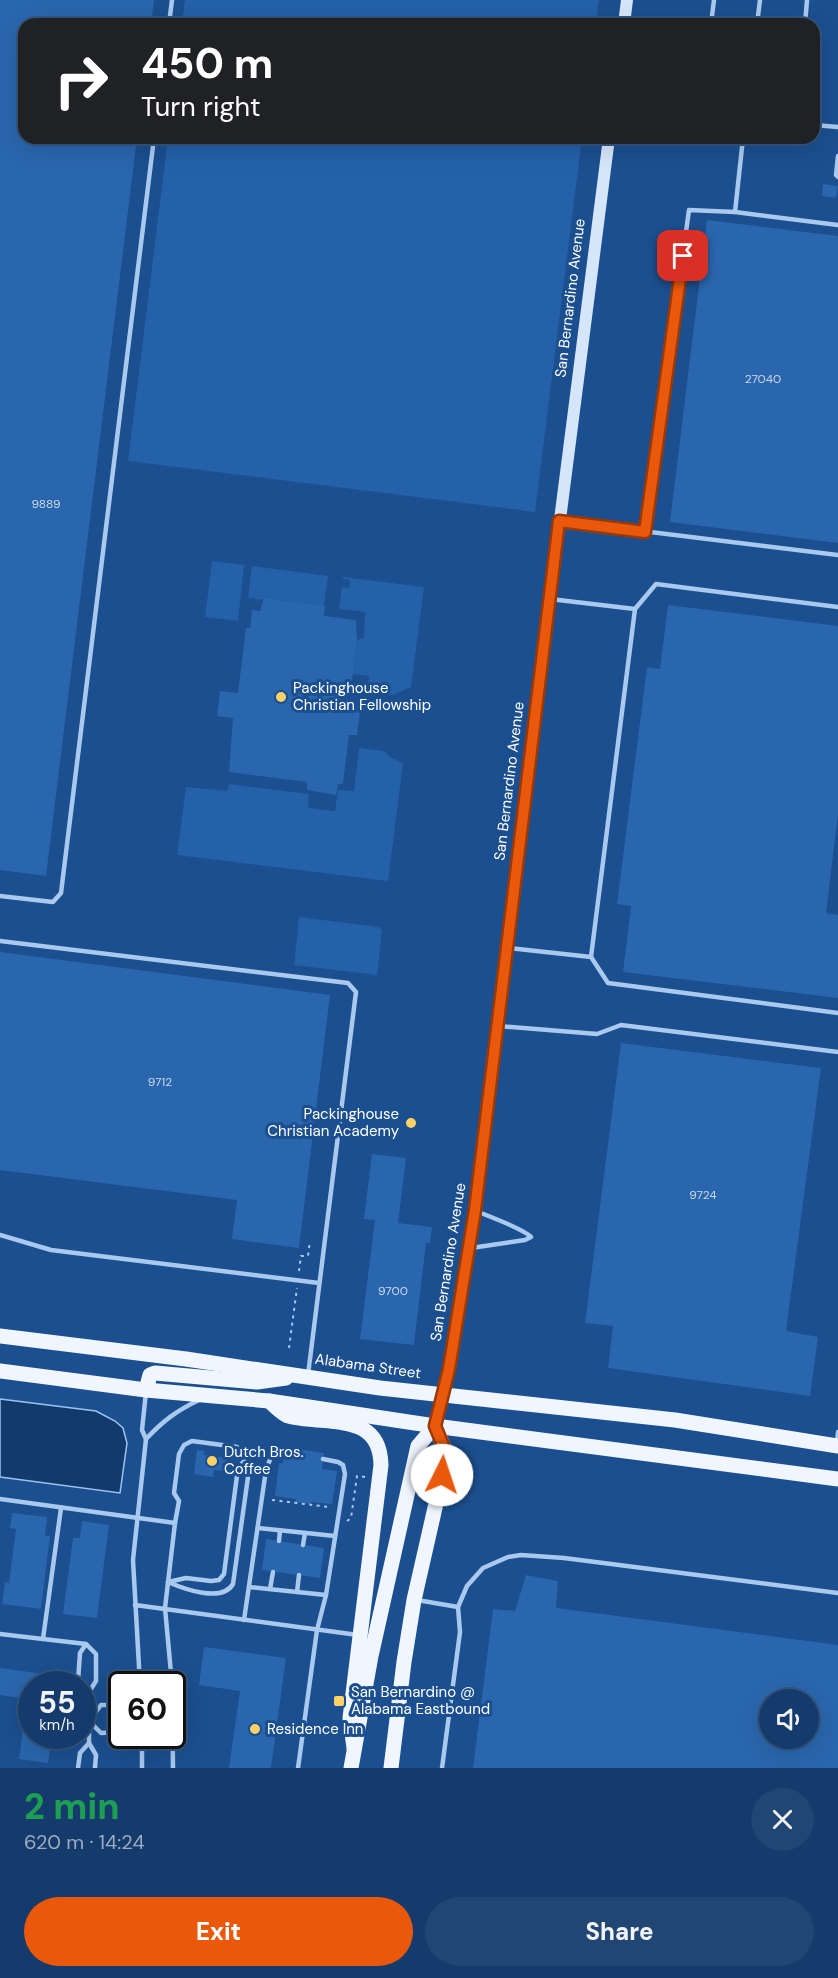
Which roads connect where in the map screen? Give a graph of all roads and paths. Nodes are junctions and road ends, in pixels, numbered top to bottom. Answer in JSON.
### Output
{"nodes":[{"id":1,"x":172,"y":0,"type":"edge"},
{"id":2,"x":627,"y":0,"type":"edge"},
{"id":3,"x":714,"y":0,"type":"edge"},
{"id":4,"x":760,"y":0,"type":"edge"},
{"id":5,"x":807,"y":0,"type":"edge"},
{"id":6,"x":169,"y":18,"type":"edge"},
{"id":7,"x":625,"y":18,"type":"edge"},
{"id":8,"x":712,"y":18,"type":"edge"},
{"id":9,"x":758,"y":18,"type":"edge"},
{"id":10,"x":806,"y":18,"type":"edge"},
{"id":11,"x":820,"y":126,"type":"edge"},
{"id":12,"x":838,"y":127,"type":"edge"},
{"id":13,"x":153,"y":144,"type":"edge"},
{"id":14,"x":608,"y":144,"type":"edge"},
{"id":15,"x":742,"y":144,"type":"edge"},
{"id":16,"x":838,"y":156,"type":"edge"},
{"id":17,"x":838,"y":177,"type":"edge"},
{"id":18,"x":735,"y":212,"type":"junction"},
{"id":19,"x":838,"y":225,"type":"edge"},
{"id":20,"x":559,"y":521,"type":"junction"},
{"id":21,"x":645,"y":532,"type":"junction"},
{"id":22,"x":838,"y":555,"type":"edge"},
{"id":23,"x":550,"y":599,"type":"junction"},
{"id":24,"x":838,"y":607,"type":"edge"},
{"id":25,"x":634,"y":609,"type":"junction"},
{"id":26,"x":0,"y":896,"type":"edge"},
{"id":27,"x":0,"y":941,"type":"edge"},
{"id":28,"x":507,"y":948,"type":"junction"},
{"id":29,"x":591,"y":957,"type":"junction"},
{"id":30,"x":838,"y":1013,"type":"edge"},
{"id":31,"x":497,"y":1025,"type":"junction"},
{"id":32,"x":838,"y":1052,"type":"edge"},
{"id":33,"x":475,"y":1210,"type":"junction"},
{"id":34,"x":0,"y":1235,"type":"edge"},
{"id":35,"x":310,"y":1241,"type":"dead end"},
{"id":36,"x":468,"y":1248,"type":"junction"},
{"id":37,"x":298,"y":1281,"type":"junction"},
{"id":38,"x":319,"y":1283,"type":"junction"},
{"id":39,"x":0,"y":1336,"type":"edge"},
{"id":40,"x":289,"y":1348,"type":"dead end"},
{"id":41,"x":0,"y":1371,"type":"edge"},
{"id":42,"x":308,"y":1375,"type":"junction"},
{"id":43,"x":146,"y":1390,"type":"junction"},
{"id":44,"x":444,"y":1394,"type":"junction"},
{"id":45,"x":210,"y":1395,"type":"junction"},
{"id":46,"x":269,"y":1401,"type":"junction"},
{"id":47,"x":435,"y":1426,"type":"junction"},
{"id":48,"x":146,"y":1438,"type":"junction"},
{"id":49,"x":837,"y":1441,"type":"edge"},
{"id":50,"x":284,"y":1454,"type":"dead end"},
{"id":51,"x":246,"y":1459,"type":"junction"},
{"id":52,"x":323,"y":1459,"type":"dead end"},
{"id":53,"x":366,"y":1477,"type":"dead end"},
{"id":54,"x":838,"y":1479,"type":"edge"},
{"id":55,"x":0,"y":1499,"type":"edge"},
{"id":56,"x":268,"y":1499,"type":"dead end"},
{"id":57,"x":61,"y":1508,"type":"junction"},
{"id":58,"x":331,"y":1514,"type":"dead end"},
{"id":59,"x":136,"y":1518,"type":"junction"},
{"id":60,"x":343,"y":1522,"type":"dead end"},
{"id":61,"x":175,"y":1523,"type":"junction"},
{"id":62,"x":258,"y":1528,"type":"junction"},
{"id":63,"x":280,"y":1530,"type":"junction"},
{"id":64,"x":305,"y":1533,"type":"junction"},
{"id":65,"x":335,"y":1536,"type":"junction"},
{"id":66,"x":279,"y":1541,"type":"dead end"},
{"id":67,"x":303,"y":1545,"type":"dead end"},
{"id":68,"x":273,"y":1572,"type":"dead end"},
{"id":69,"x":299,"y":1575,"type":"dead end"},
{"id":70,"x":168,"y":1582,"type":"junction"},
{"id":71,"x":249,"y":1587,"type":"junction"},
{"id":72,"x":270,"y":1589,"type":"junction"},
{"id":73,"x":297,"y":1592,"type":"junction"},
{"id":74,"x":838,"y":1593,"type":"edge"},
{"id":75,"x":326,"y":1595,"type":"junction"},
{"id":76,"x":414,"y":1600,"type":"junction"},
{"id":77,"x":135,"y":1605,"type":"junction"},
{"id":78,"x":458,"y":1607,"type":"junction"},
{"id":79,"x":165,"y":1608,"type":"junction"},
{"id":80,"x":244,"y":1620,"type":"junction"},
{"id":81,"x":317,"y":1630,"type":"junction"},
{"id":82,"x":0,"y":1634,"type":"edge"},
{"id":83,"x":360,"y":1635,"type":"junction"},
{"id":84,"x":43,"y":1639,"type":"junction"},
{"id":85,"x":86,"y":1644,"type":"junction"},
{"id":86,"x":79,"y":1671,"type":"edge"},
{"id":87,"x":96,"y":1671,"type":"edge"},
{"id":88,"x":139,"y":1671,"type":"edge"},
{"id":89,"x":171,"y":1671,"type":"edge"},
{"id":90,"x":108,"y":1705,"type":"edge"},
{"id":91,"x":96,"y":1712,"type":"edge"},
{"id":92,"x":354,"y":1748,"type":"junction"},
{"id":93,"x":84,"y":1749,"type":"edge"},
{"id":94,"x":92,"y":1749,"type":"edge"},
{"id":95,"x":142,"y":1749,"type":"edge"},
{"id":96,"x":173,"y":1749,"type":"edge"},
{"id":97,"x":78,"y":1768,"type":"edge"},
{"id":98,"x":95,"y":1768,"type":"edge"},
{"id":99,"x":142,"y":1768,"type":"edge"},
{"id":100,"x":173,"y":1768,"type":"edge"},
{"id":101,"x":298,"y":1768,"type":"edge"},
{"id":102,"x":351,"y":1768,"type":"edge"},
{"id":103,"x":391,"y":1768,"type":"edge"},
{"id":104,"x":442,"y":1768,"type":"edge"}],
"edges":[{"from":1,"to":6,"type":"lane"},
{"from":2,"to":7,"type":"main road"},
{"from":3,"to":8,"type":"lane"},
{"from":4,"to":9,"type":"lane"},
{"from":5,"to":10,"type":"lane"},
{"from":11,"to":12,"type":"lane"},
{"from":13,"to":26,"type":"lane"},
{"from":14,"to":20,"type":"main road","name":"San Bernardino Avenue"},
{"from":15,"to":18,"type":"lane"},
{"from":16,"to":17,"type":"lane"},
{"from":18,"to":19,"type":"lane"},
{"from":18,"to":21,"type":"lane"},
{"from":20,"to":21,"type":"lane"},
{"from":20,"to":23,"type":"main road","name":"San Bernardino Avenue"},
{"from":21,"to":22,"type":"lane"},
{"from":23,"to":25,"type":"lane"},
{"from":23,"to":28,"type":"main road","name":"San Bernardino Avenue"},
{"from":24,"to":25,"type":"lane"},
{"from":25,"to":29,"type":"lane"},
{"from":27,"to":38,"type":"lane"},
{"from":28,"to":29,"type":"lane"},
{"from":28,"to":31,"type":"main road","name":"San Bernardino Avenue"},
{"from":29,"to":30,"type":"lane"},
{"from":31,"to":32,"type":"lane"},
{"from":31,"to":33,"type":"main road","name":"San Bernardino Avenue"},
{"from":33,"to":36,"type":"main road","name":"San Bernardino Avenue"},
{"from":33,"to":36,"type":"lane"},
{"from":34,"to":37,"type":"lane"},
{"from":35,"to":37,"type":"path"},
{"from":36,"to":44,"type":"main road","name":"San Bernardino Avenue"},
{"from":37,"to":38,"type":"lane"},
{"from":37,"to":40,"type":"path"},
{"from":38,"to":42,"type":"lane"},
{"from":39,"to":42,"type":"main road","name":"Alabama Street"},
{"from":41,"to":43,"type":"main road"},
{"from":42,"to":43,"type":"main road"},
{"from":42,"to":44,"type":"main road","name":"Alabama Street"},
{"from":43,"to":45,"type":"main road"},
{"from":43,"to":48,"type":"lane"},
{"from":44,"to":47,"type":"main road","name":"San Bernardino Avenue"},
{"from":44,"to":49,"type":"main road","name":"Alabama Street"},
{"from":45,"to":46,"type":"main road"},
{"from":45,"to":48,"type":"lane"},
{"from":46,"to":47,"type":"main road"},
{"from":46,"to":83,"type":"main road"},
{"from":47,"to":54,"type":"main road"},
{"from":47,"to":76,"type":"main road"},
{"from":47,"to":92,"type":"main road","name":"San Bernardino Avenue"},
{"from":48,"to":59,"type":"lane"},
{"from":50,"to":62,"type":"lane"},
{"from":51,"to":61,"type":"lane"},
{"from":51,"to":70,"type":"lane"},
{"from":51,"to":70,"type":"lane"},
{"from":52,"to":65,"type":"lane"},
{"from":53,"to":60,"type":"path"},
{"from":55,"to":57,"type":"lane"},
{"from":56,"to":58,"type":"path"},
{"from":57,"to":59,"type":"lane"},
{"from":57,"to":84,"type":"lane"},
{"from":59,"to":61,"type":"lane"},
{"from":59,"to":77,"type":"lane"},
{"from":61,"to":70,"type":"lane"},
{"from":62,"to":63,"type":"lane"},
{"from":62,"to":71,"type":"lane"},
{"from":63,"to":64,"type":"lane"},
{"from":63,"to":66,"type":"lane"},
{"from":64,"to":65,"type":"lane"},
{"from":64,"to":67,"type":"lane"},
{"from":65,"to":75,"type":"lane"},
{"from":68,"to":72,"type":"lane"},
{"from":69,"to":73,"type":"lane"},
{"from":70,"to":79,"type":"lane"},
{"from":71,"to":72,"type":"lane"},
{"from":71,"to":80,"type":"lane"},
{"from":72,"to":73,"type":"lane"},
{"from":73,"to":75,"type":"lane"},
{"from":74,"to":78,"type":"lane"},
{"from":75,"to":81,"type":"lane"},
{"from":76,"to":78,"type":"lane"},
{"from":76,"to":103,"type":"main road"},
{"from":77,"to":79,"type":"lane"},
{"from":77,"to":88,"type":"lane"},
{"from":78,"to":104,"type":"lane"},
{"from":79,"to":80,"type":"lane"},
{"from":79,"to":89,"type":"lane"},
{"from":80,"to":81,"type":"lane"},
{"from":81,"to":83,"type":"lane"},
{"from":81,"to":101,"type":"lane"},
{"from":82,"to":84,"type":"lane"},
{"from":83,"to":92,"type":"main road"},
{"from":84,"to":85,"type":"lane"},
{"from":85,"to":86,"type":"lane"},
{"from":85,"to":87,"type":"lane"},
{"from":90,"to":91,"type":"lane"},
{"from":92,"to":102,"type":"main road","name":"San Bernardino Avenue"},
{"from":93,"to":97,"type":"lane"},
{"from":94,"to":98,"type":"lane"},
{"from":95,"to":99,"type":"lane"},
{"from":96,"to":100,"type":"lane"}]}
